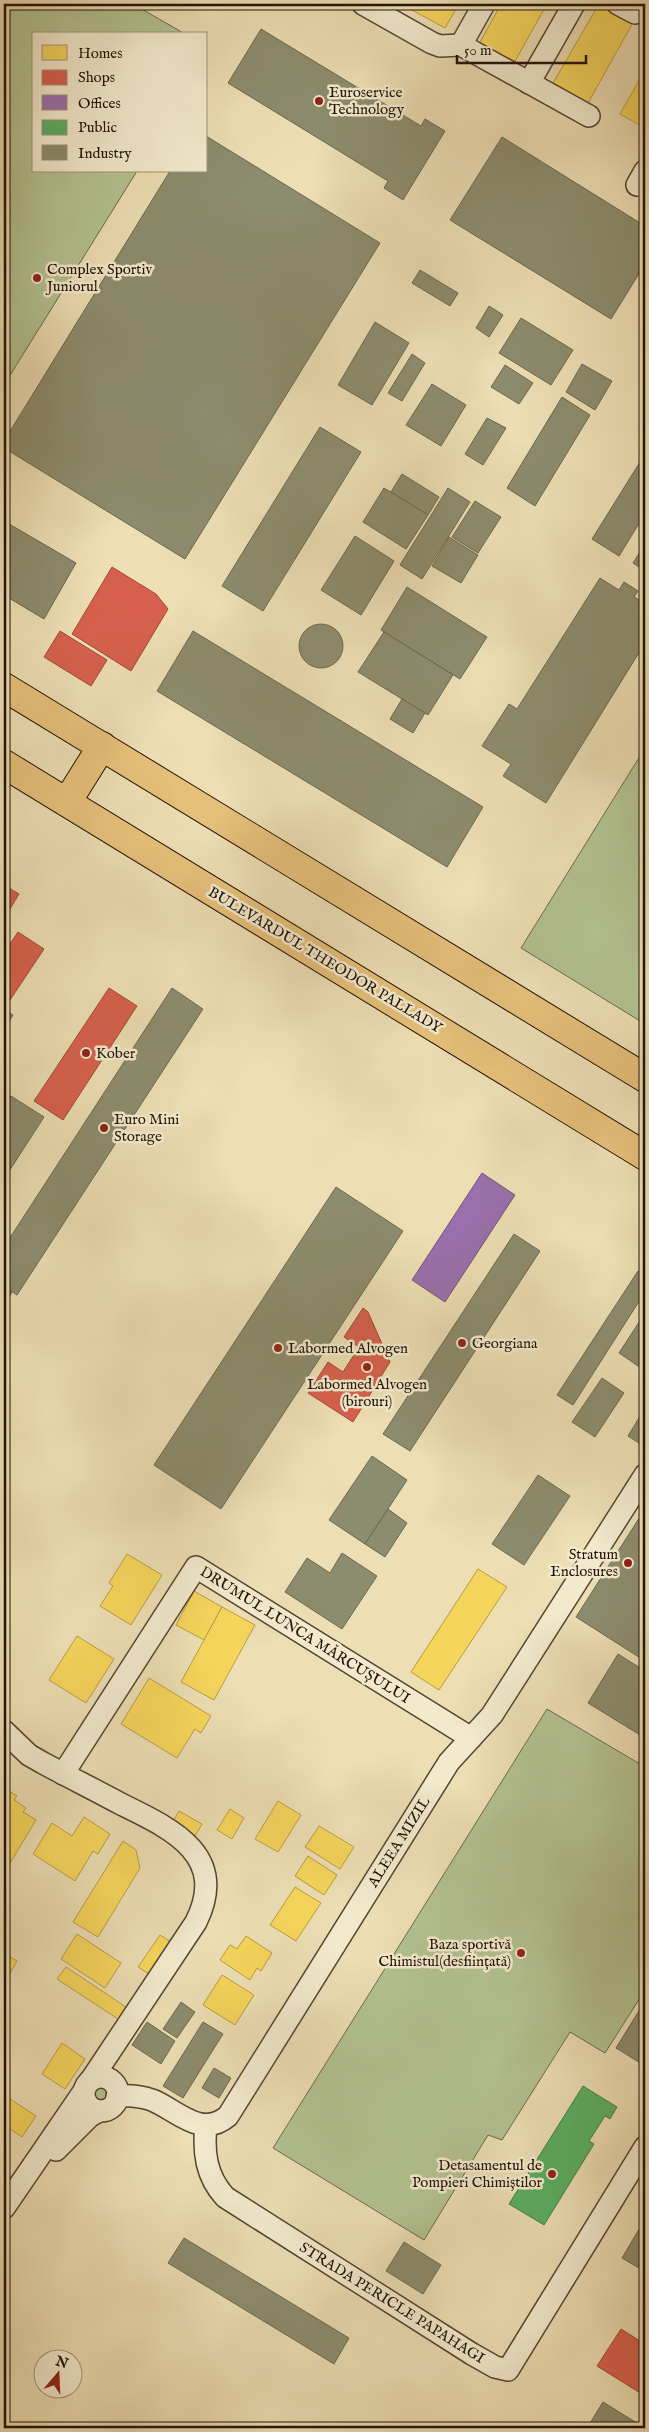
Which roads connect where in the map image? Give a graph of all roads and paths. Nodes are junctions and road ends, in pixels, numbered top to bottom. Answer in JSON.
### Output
{"nodes":[{"id":1,"x":363,"y":4,"type":"edge"},
{"id":2,"x":484,"y":4,"type":"edge"},
{"id":3,"x":574,"y":4,"type":"edge"},
{"id":4,"x":461,"y":45,"type":"junction"},
{"id":5,"x":530,"y":83,"type":"junction"},
{"id":6,"x":589,"y":116,"type":"dead end"},
{"id":7,"x":4,"y":687,"type":"edge"},
{"id":8,"x":102,"y":746,"type":"junction"},
{"id":9,"x":4,"y":764,"type":"edge"},
{"id":10,"x":67,"y":802,"type":"junction"},
{"id":11,"x":645,"y":1078,"type":"edge"},
{"id":12,"x":645,"y":1156,"type":"edge"},
{"id":13,"x":645,"y":1476,"type":"edge"},
{"id":14,"x":4,"y":1730,"type":"edge"},
{"id":15,"x":471,"y":1738,"type":"junction"},
{"id":16,"x":63,"y":1774,"type":"junction"},
{"id":17,"x":88,"y":2086,"type":"junction"},
{"id":18,"x":117,"y":2096,"type":"junction"},
{"id":19,"x":99,"y":2110,"type":"junction"},
{"id":20,"x":206,"y":2125,"type":"junction"},
{"id":21,"x":645,"y":2147,"type":"edge"},
{"id":22,"x":30,"y":2170,"type":"junction"},
{"id":23,"x":4,"y":2208,"type":"edge"}],
"edges":[{"from":1,"to":4,"type":"street"},
{"from":2,"to":4,"type":"street"},
{"from":3,"to":5,"type":"street"},
{"from":4,"to":5,"type":"street"},
{"from":5,"to":6,"type":"street"},
{"from":7,"to":8,"type":"main road"},
{"from":8,"to":10,"type":"main road"},
{"from":8,"to":11,"type":"main road"},
{"from":9,"to":10,"type":"main road","name":"BULEVARDUL THEODOR PALLADY"},
{"from":10,"to":12,"type":"main road","name":"BULEVARDUL THEODOR PALLADY"},
{"from":13,"to":15,"type":"street","name":"ALEEA MIZIL"},
{"from":14,"to":16,"type":"street"},
{"from":15,"to":16,"type":"street","name":"DRUMUL LUNCA MĂRCUȘULUI"},
{"from":15,"to":20,"type":"street","name":"ALEEA MIZIL"},
{"from":16,"to":17,"type":"street"},
{"from":17,"to":18,"type":"street"},
{"from":17,"to":19,"type":"street"},
{"from":17,"to":22,"type":"street"},
{"from":18,"to":19,"type":"street"},
{"from":18,"to":20,"type":"street"},
{"from":19,"to":22,"type":"street"},
{"from":20,"to":21,"type":"street","name":"STRADA PERICLE PAPAHAGI"},
{"from":22,"to":23,"type":"street"}]}
